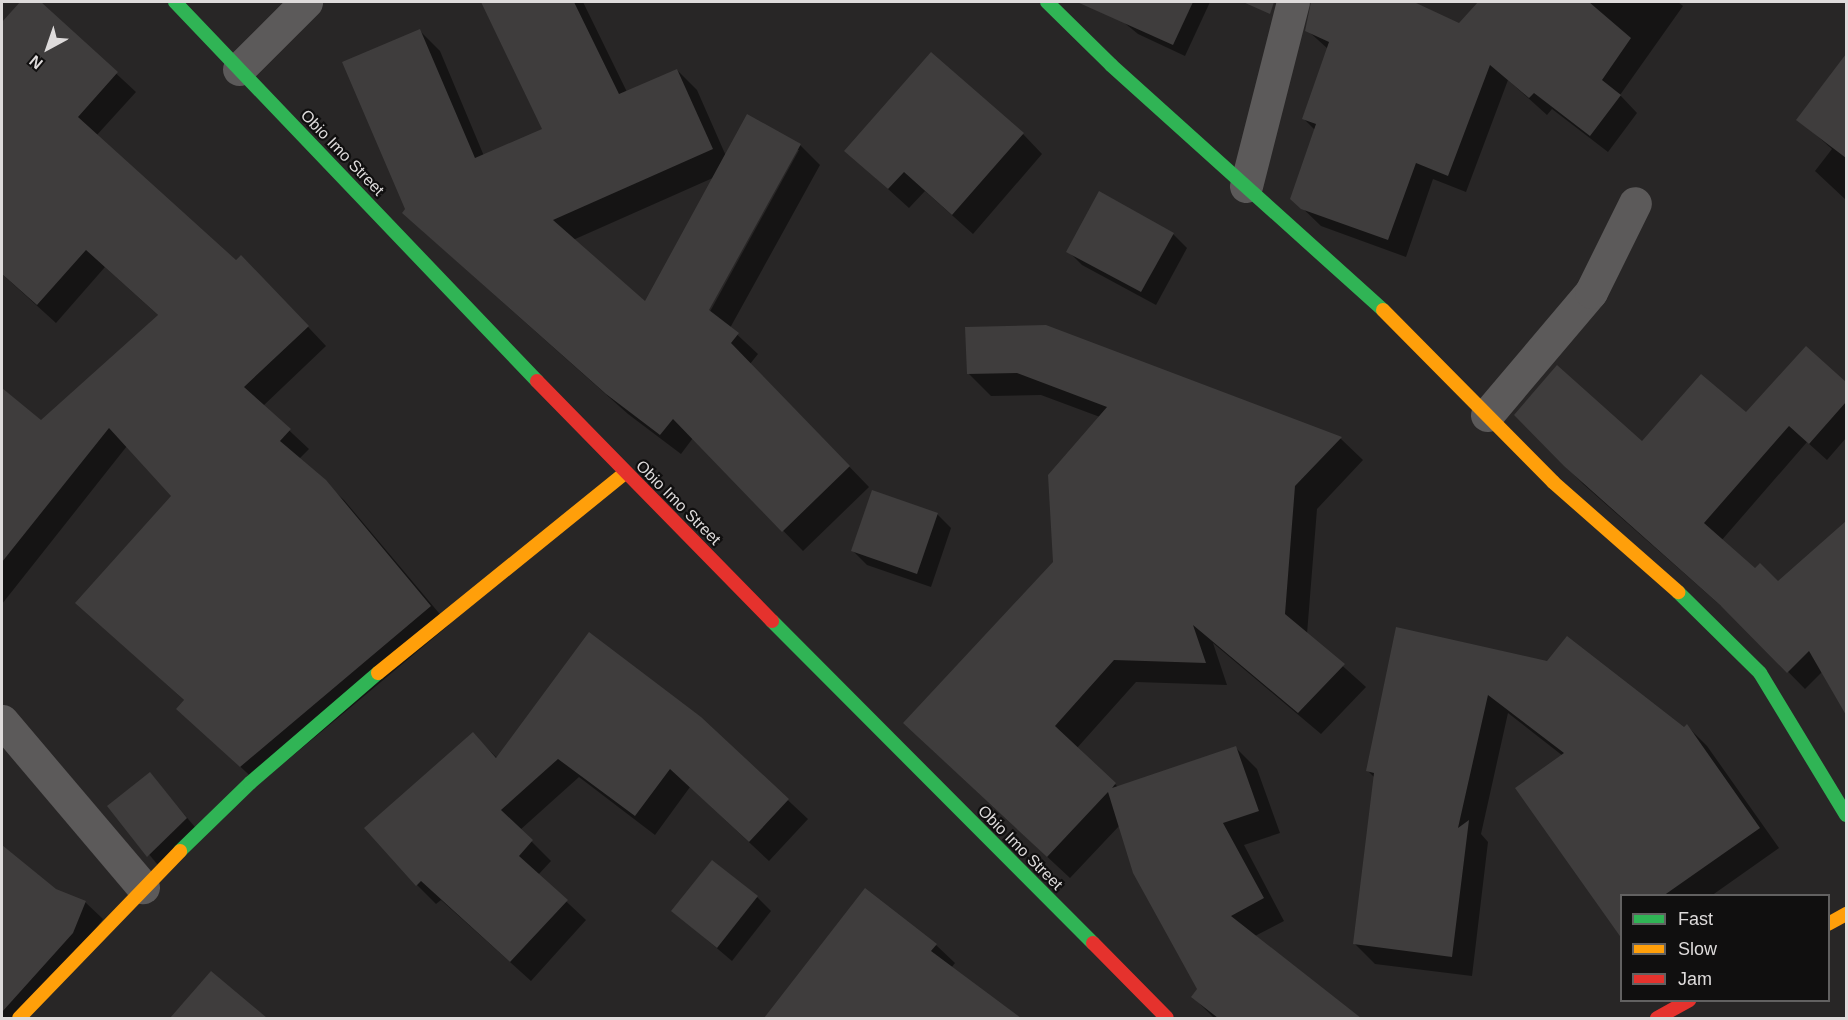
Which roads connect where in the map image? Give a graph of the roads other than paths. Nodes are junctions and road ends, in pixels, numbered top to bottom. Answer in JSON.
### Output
{"nodes":[{"id":1,"x":175,"y":2,"type":"edge"},
{"id":2,"x":306,"y":2,"type":"edge"},
{"id":3,"x":1047,"y":2,"type":"edge"},
{"id":4,"x":1293,"y":2,"type":"edge"},
{"id":5,"x":239,"y":69,"type":"junction"},
{"id":6,"x":1246,"y":186,"type":"junction"},
{"id":7,"x":1635,"y":203,"type":"dead end"},
{"id":8,"x":1487,"y":415,"type":"junction"},
{"id":9,"x":625,"y":473,"type":"junction"},
{"id":10,"x":2,"y":721,"type":"edge"},
{"id":11,"x":1846,"y":815,"type":"edge"},
{"id":12,"x":143,"y":887,"type":"junction"},
{"id":13,"x":1846,"y":914,"type":"edge"},
{"id":14,"x":1830,"y":923,"type":"edge"},
{"id":15,"x":1685,"y":1002,"type":"edge"},
{"id":16,"x":19,"y":1018,"type":"edge"},
{"id":17,"x":1167,"y":1018,"type":"edge"},
{"id":18,"x":1657,"y":1018,"type":"edge"}],
"edges":[{"from":1,"to":5,"type":"street","name":"Obio Imo Street"},
{"from":2,"to":5,"type":"street"},
{"from":3,"to":6,"type":"street"},
{"from":4,"to":6,"type":"street"},
{"from":5,"to":9,"type":"street","name":"Obio Imo Street"},
{"from":6,"to":8,"type":"street"},
{"from":7,"to":8,"type":"street"},
{"from":8,"to":11,"type":"street"},
{"from":9,"to":12,"type":"street"},
{"from":9,"to":17,"type":"street","name":"Obio Imo Street"},
{"from":10,"to":12,"type":"street"},
{"from":12,"to":16,"type":"street"},
{"from":13,"to":14,"type":"street"},
{"from":15,"to":18,"type":"street"}]}
